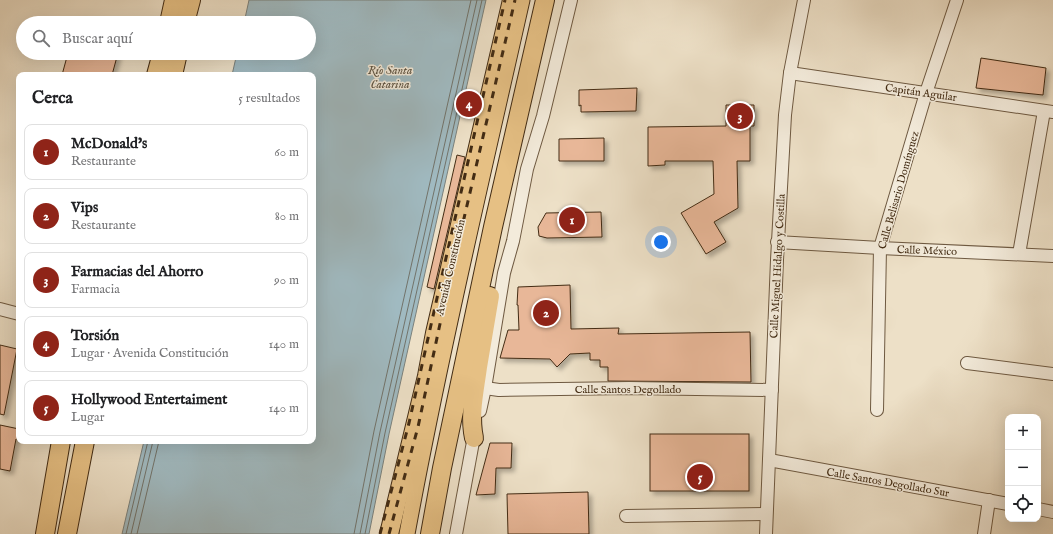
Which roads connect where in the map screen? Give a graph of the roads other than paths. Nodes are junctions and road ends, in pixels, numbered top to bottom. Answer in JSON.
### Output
{"nodes":[{"id":1,"x":174,"y":0,"type":"edge"},
{"id":2,"x":191,"y":0,"type":"edge"},
{"id":3,"x":512,"y":0,"type":"edge"},
{"id":4,"x":522,"y":0,"type":"edge"},
{"id":5,"x":545,"y":0,"type":"edge"},
{"id":6,"x":571,"y":0,"type":"edge"},
{"id":7,"x":804,"y":0,"type":"edge"},
{"id":8,"x":957,"y":0,"type":"edge"},
{"id":9,"x":171,"y":16,"type":"edge"},
{"id":10,"x":187,"y":16,"type":"edge"},
{"id":11,"x":160,"y":60,"type":"edge"},
{"id":12,"x":176,"y":60,"type":"edge"},
{"id":13,"x":157,"y":72,"type":"edge"},
{"id":14,"x":174,"y":72,"type":"edge"},
{"id":15,"x":790,"y":73,"type":"junction"},
{"id":16,"x":926,"y":93,"type":"junction"},
{"id":17,"x":1049,"y":111,"type":"edge"},
{"id":18,"x":493,"y":227,"type":"junction"},
{"id":19,"x":778,"y":242,"type":"junction"},
{"id":20,"x":880,"y":248,"type":"junction"},
{"id":21,"x":1019,"y":254,"type":"junction"},
{"id":22,"x":1053,"y":256,"type":"edge"},
{"id":23,"x":0,"y":309,"type":"edge"},
{"id":24,"x":16,"y":313,"type":"edge"},
{"id":25,"x":967,"y":363,"type":"dead end"},
{"id":26,"x":1053,"y":374,"type":"edge"},
{"id":27,"x":485,"y":388,"type":"junction"},
{"id":28,"x":772,"y":390,"type":"junction"},
{"id":29,"x":877,"y":410,"type":"dead end"},
{"id":30,"x":474,"y":438,"type":"junction"},
{"id":31,"x":60,"y":444,"type":"edge"},
{"id":32,"x":84,"y":444,"type":"edge"},
{"id":33,"x":769,"y":460,"type":"junction"},
{"id":34,"x":989,"y":500,"type":"junction"},
{"id":35,"x":1005,"y":503,"type":"edge"},
{"id":36,"x":1041,"y":510,"type":"edge"},
{"id":37,"x":1053,"y":512,"type":"edge"},
{"id":38,"x":766,"y":514,"type":"junction"},
{"id":39,"x":626,"y":516,"type":"dead end"},
{"id":40,"x":45,"y":534,"type":"edge"},
{"id":41,"x":67,"y":534,"type":"edge"},
{"id":42,"x":389,"y":534,"type":"edge"},
{"id":43,"x":407,"y":534,"type":"edge"},
{"id":44,"x":430,"y":534,"type":"edge"},
{"id":45,"x":456,"y":534,"type":"edge"},
{"id":46,"x":766,"y":534,"type":"edge"},
{"id":47,"x":984,"y":534,"type":"edge"}],
"edges":[{"from":1,"to":9,"type":"highway"},
{"from":2,"to":10,"type":"highway"},
{"from":3,"to":42,"type":"highway","name":"Avenida Constitución"},
{"from":4,"to":43,"type":"main road","name":"Avenida Constitución"},
{"from":5,"to":18,"type":"highway"},
{"from":6,"to":27,"type":"street"},
{"from":7,"to":15,"type":"street","name":"Calle Miguel Hidalgo y Costilla"},
{"from":8,"to":16,"type":"street","name":"Calle Belisario Domínguez"},
{"from":11,"to":13,"type":"highway"},
{"from":12,"to":14,"type":"highway"},
{"from":15,"to":16,"type":"street","name":"Capitán Aguilar"},
{"from":15,"to":19,"type":"street","name":"Calle Miguel Hidalgo y Costilla"},
{"from":16,"to":17,"type":"street","name":"Capitán Aguilar"},
{"from":16,"to":20,"type":"street","name":"Calle Belisario Domínguez"},
{"from":17,"to":21,"type":"street"},
{"from":18,"to":30,"type":"highway"},
{"from":18,"to":44,"type":"highway"},
{"from":19,"to":20,"type":"street","name":"Calle México"},
{"from":19,"to":28,"type":"street","name":"Calle Miguel Hidalgo y Costilla"},
{"from":20,"to":21,"type":"street","name":"Calle México"},
{"from":20,"to":29,"type":"street","name":"Calle Belisario Domínguez"},
{"from":21,"to":22,"type":"street","name":"Calle México"},
{"from":23,"to":24,"type":"street"},
{"from":25,"to":26,"type":"street"},
{"from":27,"to":28,"type":"street","name":"Calle Santos Degollado"},
{"from":27,"to":30,"type":"street"},
{"from":28,"to":33,"type":"street","name":"Calle Miguel Hidalgo y Costilla"},
{"from":30,"to":45,"type":"street"},
{"from":31,"to":40,"type":"highway"},
{"from":32,"to":41,"type":"highway"},
{"from":33,"to":34,"type":"street","name":"Calle Santos Degollado Sur"},
{"from":33,"to":38,"type":"street","name":"Calle Miguel Hidalgo y Costilla"},
{"from":34,"to":35,"type":"street","name":"Calle Santos Degollado Sur"},
{"from":34,"to":47,"type":"street"},
{"from":36,"to":37,"type":"street"},
{"from":38,"to":39,"type":"street"},
{"from":38,"to":46,"type":"street","name":"Calle Miguel Hidalgo y Costilla"}]}
